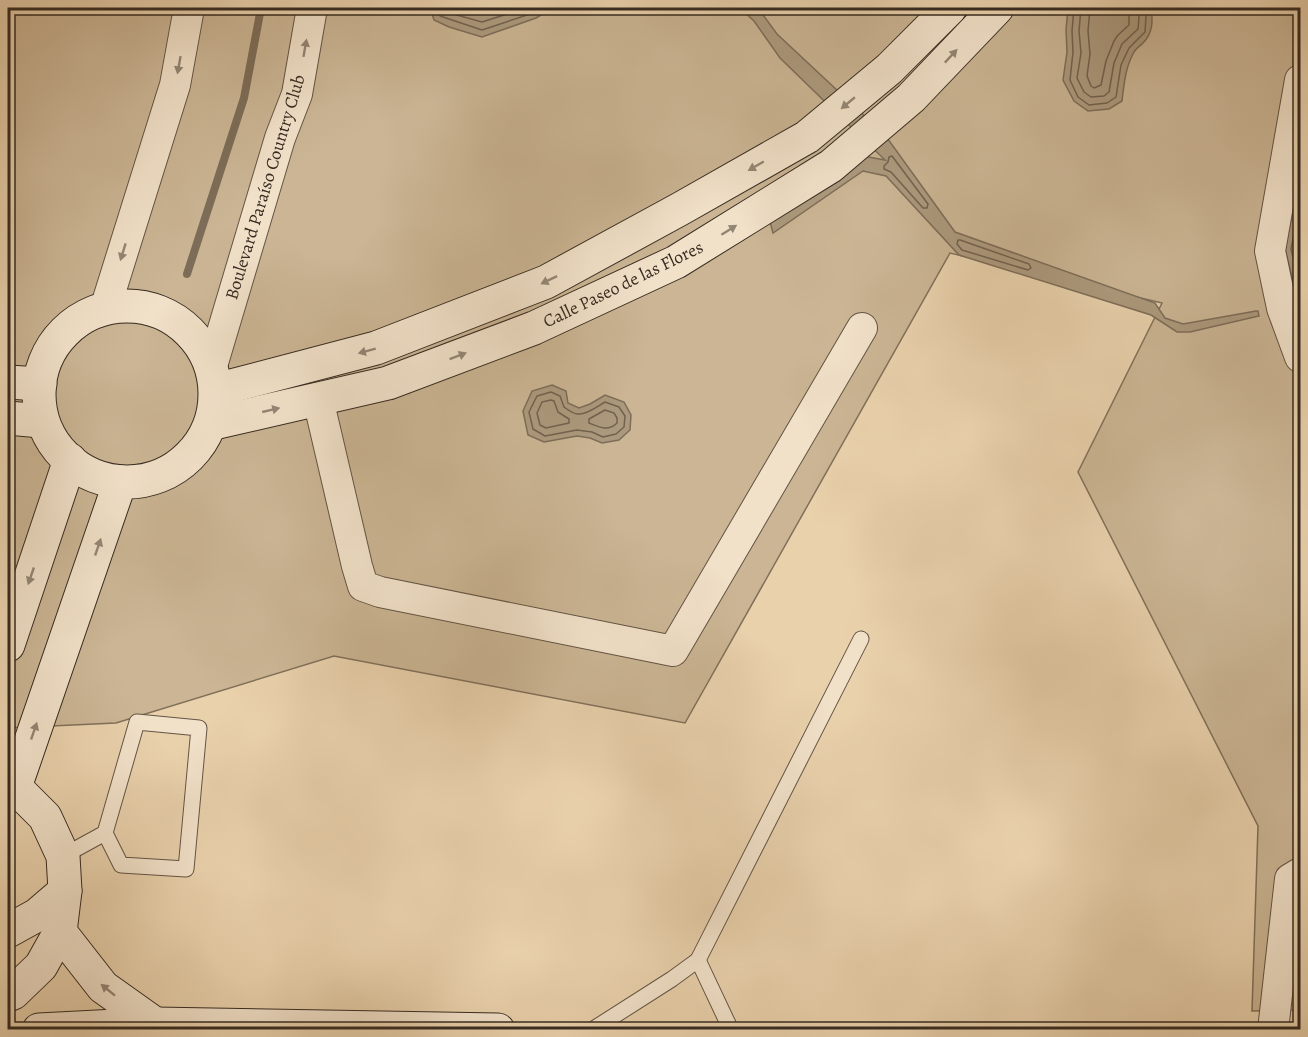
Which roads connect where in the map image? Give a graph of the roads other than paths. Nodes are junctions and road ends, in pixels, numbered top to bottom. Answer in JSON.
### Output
{"nodes":[{"id":1,"x":189,"y":8,"type":"edge"},
{"id":2,"x":312,"y":8,"type":"edge"},
{"id":3,"x":950,"y":8,"type":"edge"},
{"id":4,"x":997,"y":8,"type":"edge"},
{"id":5,"x":1300,"y":80,"type":"edge"},
{"id":6,"x":589,"y":259,"type":"junction"},
{"id":7,"x":604,"y":296,"type":"junction"},
{"id":8,"x":105,"y":309,"type":"junction"},
{"id":9,"x":862,"y":328,"type":"dead end"},
{"id":10,"x":1300,"y":357,"type":"edge"},
{"id":11,"x":214,"y":378,"type":"junction"},
{"id":12,"x":8,"y":382,"type":"edge"},
{"id":13,"x":40,"y":384,"type":"junction"},
{"id":14,"x":318,"y":399,"type":"junction"},
{"id":15,"x":8,"y":418,"type":"edge"},
{"id":16,"x":41,"y":421,"type":"junction"},
{"id":17,"x":214,"y":423,"type":"junction"},
{"id":18,"x":69,"y":460,"type":"junction"},
{"id":19,"x":120,"y":482,"type":"junction"},
{"id":20,"x":861,"y":639,"type":"dead end"},
{"id":21,"x":8,"y":645,"type":"edge"},
{"id":22,"x":11,"y":785,"type":"edge"},
{"id":23,"x":105,"y":833,"type":"junction"},
{"id":24,"x":63,"y":856,"type":"junction"},
{"id":25,"x":1300,"y":873,"type":"edge"},
{"id":26,"x":66,"y":891,"type":"junction"},
{"id":27,"x":8,"y":931,"type":"edge"},
{"id":28,"x":60,"y":932,"type":"junction"},
{"id":29,"x":698,"y":960,"type":"junction"},
{"id":30,"x":8,"y":995,"type":"edge"},
{"id":31,"x":155,"y":1024,"type":"junction"},
{"id":32,"x":39,"y":1029,"type":"edge"},
{"id":33,"x":498,"y":1029,"type":"edge"},
{"id":34,"x":592,"y":1029,"type":"edge"},
{"id":35,"x":731,"y":1029,"type":"edge"},
{"id":36,"x":1273,"y":1029,"type":"edge"}],
"edges":[{"from":1,"to":8,"type":"street","one_way":true},
{"from":11,"to":2,"type":"street","name":"Boulevard Paraíso Country Club","one_way":true},
{"from":3,"to":6,"type":"street","name":"Calle Paseo de las Flores","one_way":true},
{"from":7,"to":4,"type":"street","name":"Calle Paseo de las Flores","one_way":true},
{"from":5,"to":10,"type":"street"},
{"from":6,"to":7,"type":"street"},
{"from":6,"to":11,"type":"street","name":"Calle Paseo de las Flores","one_way":true},
{"from":14,"to":7,"type":"street","name":"Calle Paseo de las Flores","one_way":true},
{"from":8,"to":11,"type":"street"},
{"from":8,"to":13,"type":"street"},
{"from":9,"to":14,"type":"street"},
{"from":11,"to":17,"type":"street"},
{"from":12,"to":13,"type":"street"},
{"from":13,"to":16,"type":"street"},
{"from":17,"to":14,"type":"street","name":"Calle Paseo de las Flores","one_way":true},
{"from":15,"to":16,"type":"street"},
{"from":16,"to":18,"type":"street"},
{"from":17,"to":19,"type":"street"},
{"from":18,"to":19,"type":"street"},
{"from":18,"to":21,"type":"street","one_way":true},
{"from":22,"to":19,"type":"street","one_way":true},
{"from":20,"to":29,"type":"lane"},
{"from":22,"to":24,"type":"street"},
{"from":23,"to":23,"type":"lane"},
{"from":23,"to":24,"type":"lane"},
{"from":24,"to":26,"type":"street"},
{"from":25,"to":36,"type":"street"},
{"from":26,"to":27,"type":"street"},
{"from":26,"to":28,"type":"street"},
{"from":28,"to":30,"type":"street"},
{"from":31,"to":28,"type":"street","one_way":true},
{"from":29,"to":34,"type":"lane"},
{"from":29,"to":35,"type":"lane"},
{"from":31,"to":32,"type":"street"},
{"from":31,"to":33,"type":"street"}]}
